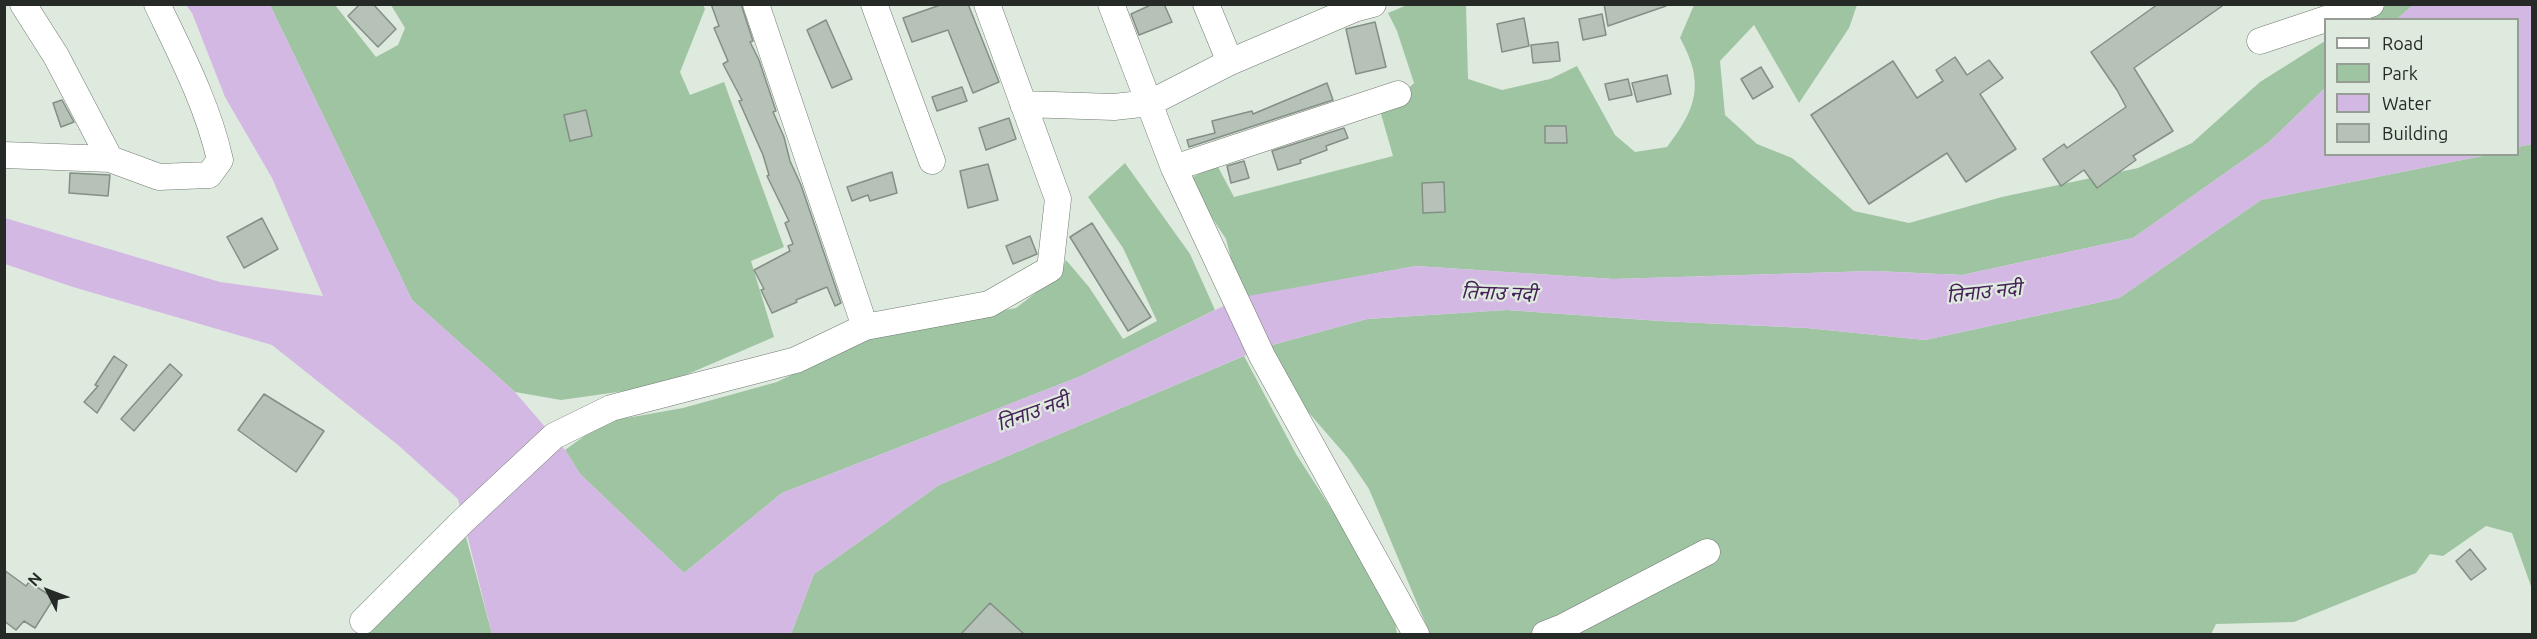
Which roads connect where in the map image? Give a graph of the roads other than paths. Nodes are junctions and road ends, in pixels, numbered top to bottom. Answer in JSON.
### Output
{"nodes":[{"id":1,"x":23,"y":4,"type":"edge"},
{"id":2,"x":157,"y":4,"type":"edge"},
{"id":3,"x":756,"y":4,"type":"edge"},
{"id":4,"x":874,"y":4,"type":"edge"},
{"id":5,"x":987,"y":4,"type":"edge"},
{"id":6,"x":1111,"y":4,"type":"edge"},
{"id":7,"x":1206,"y":4,"type":"edge"},
{"id":8,"x":1373,"y":4,"type":"edge"},
{"id":9,"x":2371,"y":4,"type":"edge"},
{"id":10,"x":2329,"y":18,"type":"edge"},
{"id":11,"x":2324,"y":20,"type":"edge"},
{"id":12,"x":2260,"y":41,"type":"dead end"},
{"id":13,"x":1230,"y":62,"type":"junction"},
{"id":14,"x":1398,"y":94,"type":"dead end"},
{"id":15,"x":1150,"y":103,"type":"junction"},
{"id":16,"x":1023,"y":104,"type":"junction"},
{"id":17,"x":4,"y":155,"type":"edge"},
{"id":18,"x":110,"y":159,"type":"junction"},
{"id":19,"x":932,"y":161,"type":"dead end"},
{"id":20,"x":1174,"y":168,"type":"junction"},
{"id":21,"x":865,"y":327,"type":"junction"},
{"id":22,"x":1707,"y":552,"type":"dead end"},
{"id":23,"x":363,"y":621,"type":"dead end"},
{"id":24,"x":1416,"y":634,"type":"edge"},
{"id":25,"x":1545,"y":634,"type":"edge"}],
"edges":[{"from":1,"to":18,"type":"street"},
{"from":2,"to":18,"type":"street"},
{"from":3,"to":21,"type":"street"},
{"from":4,"to":19,"type":"street"},
{"from":5,"to":16,"type":"street"},
{"from":6,"to":15,"type":"street"},
{"from":7,"to":13,"type":"street"},
{"from":8,"to":13,"type":"street"},
{"from":9,"to":10,"type":"street"},
{"from":11,"to":12,"type":"street"},
{"from":13,"to":15,"type":"street"},
{"from":14,"to":20,"type":"street"},
{"from":15,"to":16,"type":"street"},
{"from":15,"to":20,"type":"street"},
{"from":16,"to":21,"type":"street"},
{"from":17,"to":18,"type":"street"},
{"from":20,"to":24,"type":"street"},
{"from":21,"to":23,"type":"street"},
{"from":22,"to":25,"type":"street"}]}
